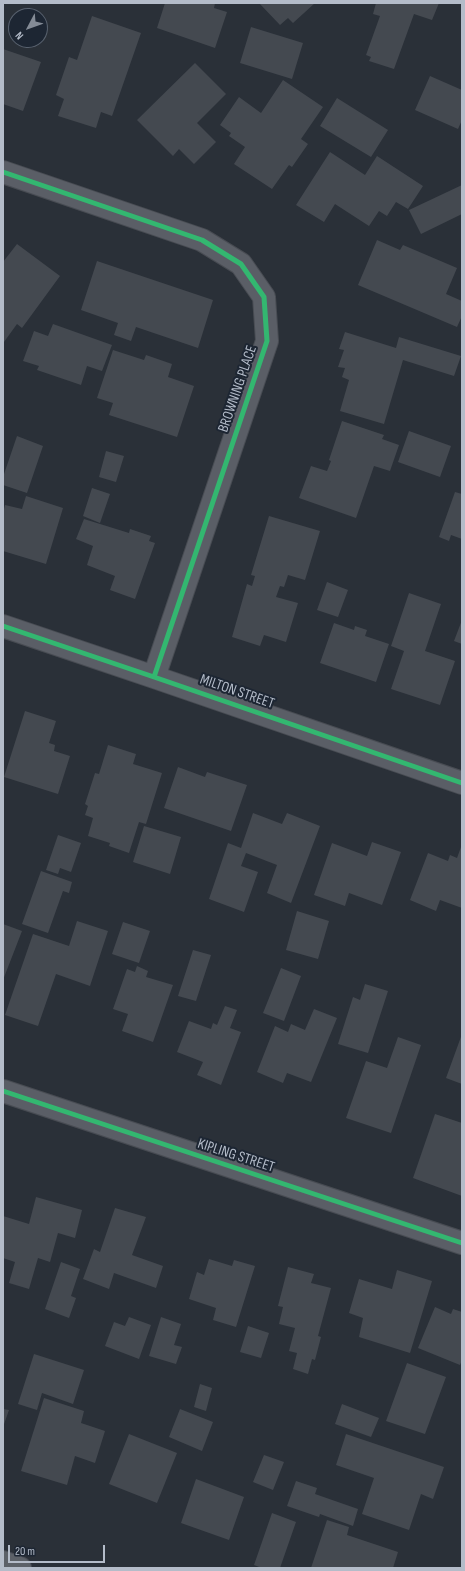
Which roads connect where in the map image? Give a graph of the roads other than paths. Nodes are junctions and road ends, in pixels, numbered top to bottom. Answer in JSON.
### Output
{"nodes":[{"id":1,"x":3,"y":172,"type":"edge"},
{"id":2,"x":3,"y":626,"type":"edge"},
{"id":3,"x":154,"y":677,"type":"junction"},
{"id":4,"x":462,"y":783,"type":"edge"},
{"id":5,"x":3,"y":1091,"type":"edge"},
{"id":6,"x":462,"y":1243,"type":"edge"},
{"id":7,"x":3,"y":1562,"type":"edge"},
{"id":8,"x":20,"y":1568,"type":"edge"}],
"edges":[{"from":1,"to":3,"type":"street","name":"BROWNING PLACE"},
{"from":2,"to":3,"type":"street","name":"MILTON STREET"},
{"from":3,"to":4,"type":"street","name":"MILTON STREET"},
{"from":5,"to":6,"type":"street","name":"KIPLING STREET"},
{"from":7,"to":8,"type":"main road"}]}
